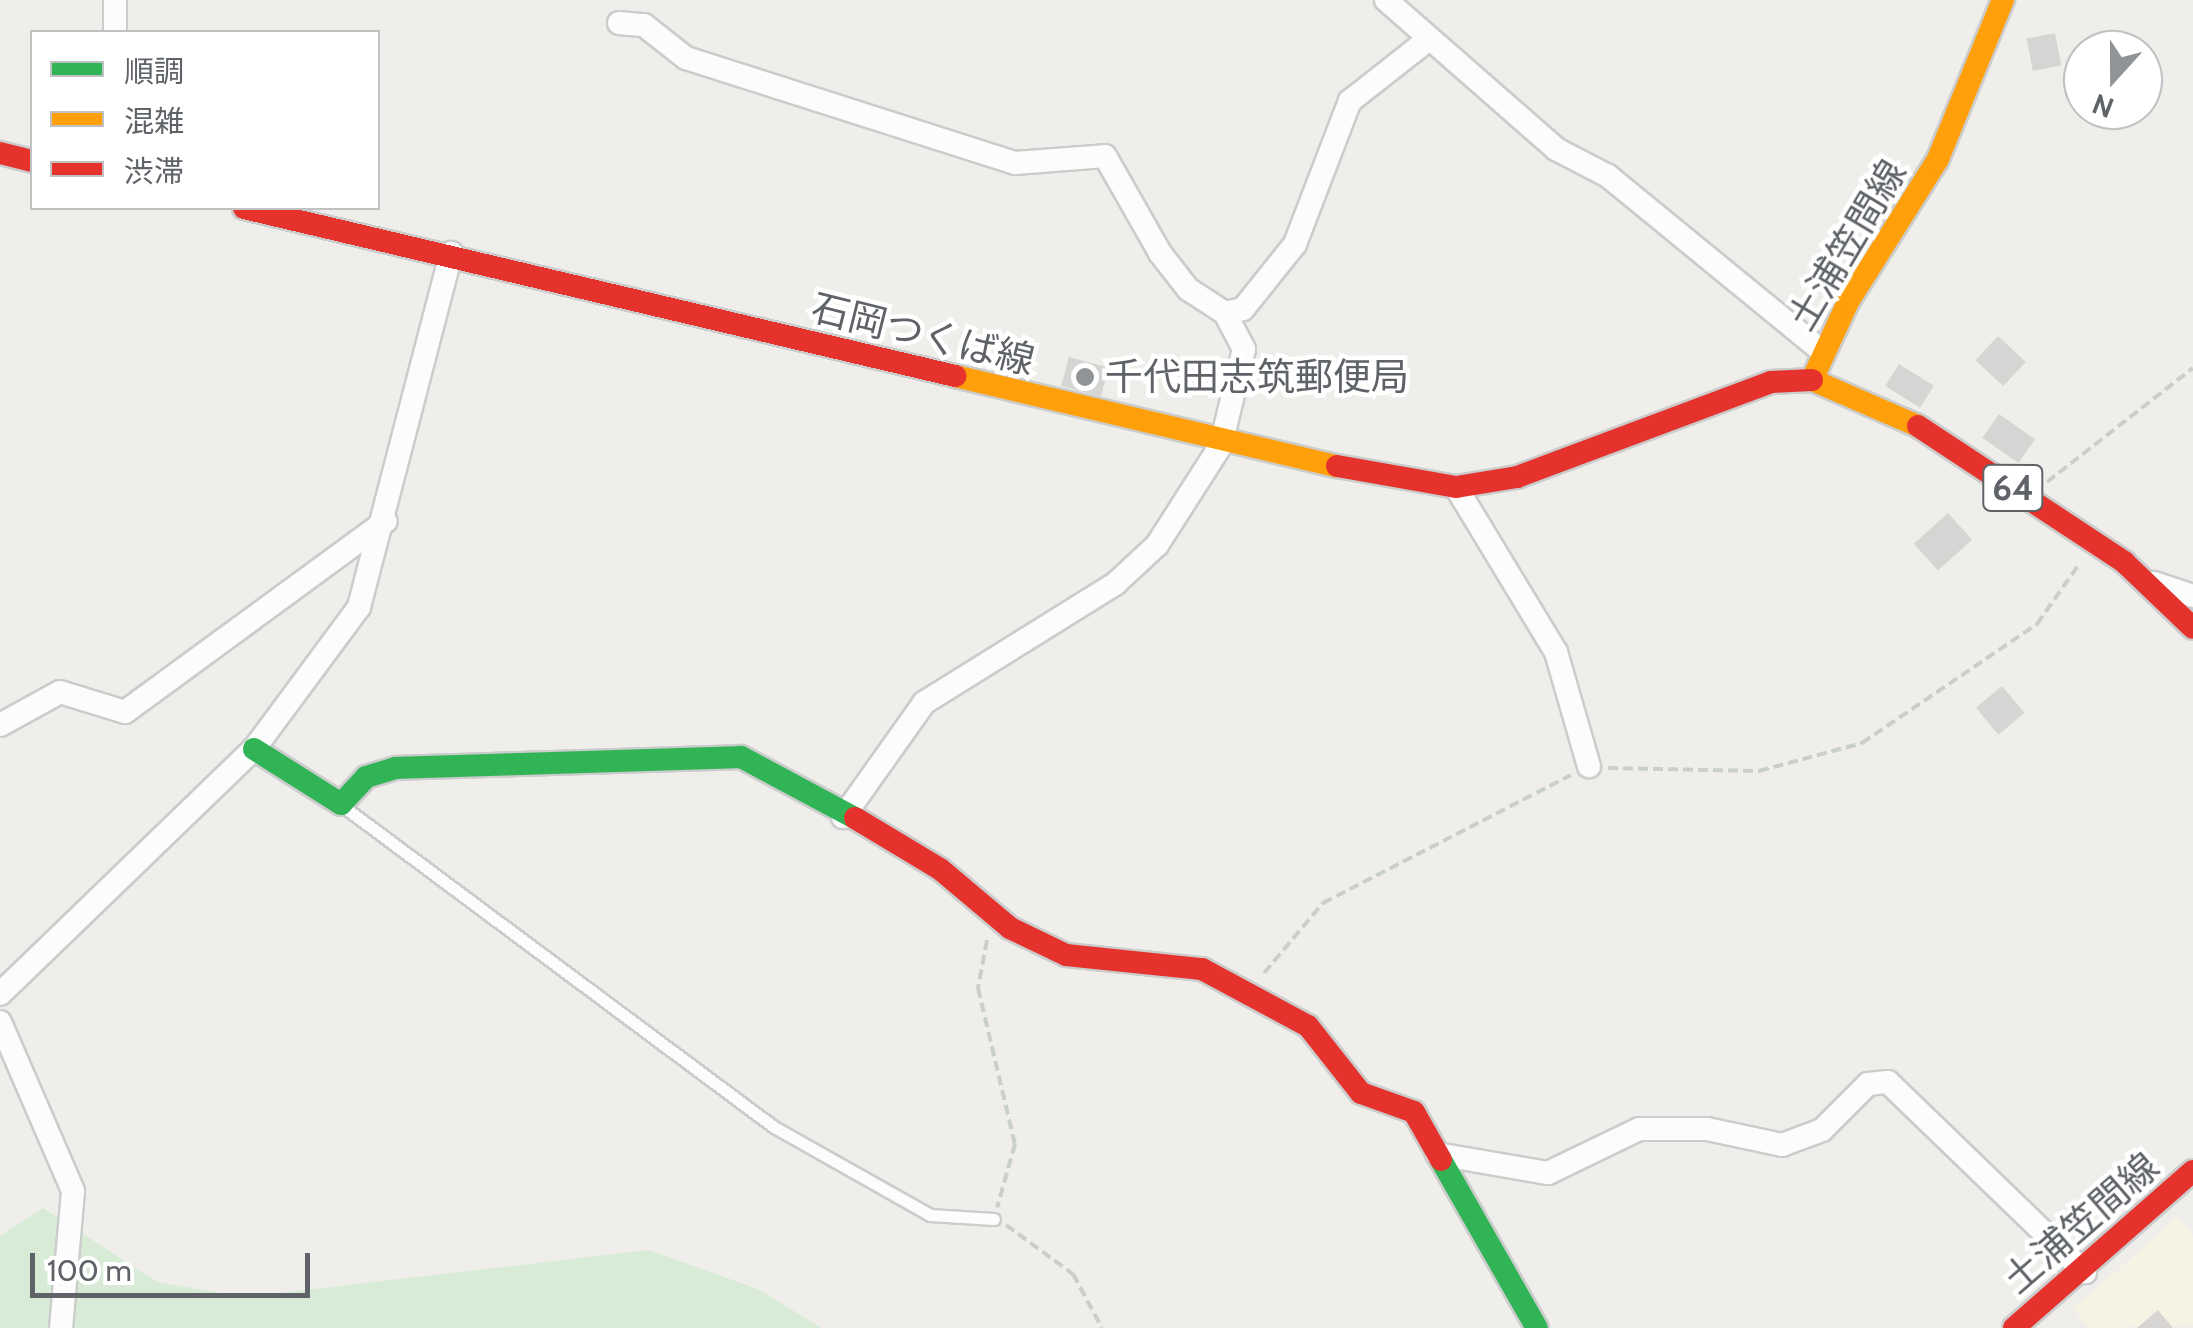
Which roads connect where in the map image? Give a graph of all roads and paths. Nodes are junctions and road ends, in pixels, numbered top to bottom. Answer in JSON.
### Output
{"nodes":[{"id":1,"x":115,"y":0,"type":"edge"},
{"id":2,"x":1386,"y":0,"type":"edge"},
{"id":3,"x":2004,"y":0,"type":"edge"},
{"id":4,"x":619,"y":24,"type":"dead end"},
{"id":5,"x":115,"y":30,"type":"edge"},
{"id":6,"x":1429,"y":39,"type":"junction"},
{"id":7,"x":0,"y":154,"type":"edge"},
{"id":8,"x":30,"y":161,"type":"edge"},
{"id":9,"x":253,"y":210,"type":"edge"},
{"id":10,"x":451,"y":253,"type":"junction"},
{"id":11,"x":1225,"y":313,"type":"junction"},
{"id":12,"x":1822,"y":352,"type":"junction"},
{"id":13,"x":2193,"y":368,"type":"edge"},
{"id":14,"x":1812,"y":380,"type":"junction"},
{"id":15,"x":1221,"y":445,"type":"junction"},
{"id":16,"x":1456,"y":488,"type":"junction"},
{"id":17,"x":2028,"y":498,"type":"junction"},
{"id":18,"x":386,"y":521,"type":"junction"},
{"id":19,"x":2097,"y":543,"type":"junction"},
{"id":20,"x":2149,"y":582,"type":"junction"},
{"id":21,"x":2193,"y":596,"type":"edge"},
{"id":22,"x":2193,"y":628,"type":"edge"},
{"id":23,"x":0,"y":725,"type":"edge"},
{"id":24,"x":254,"y":749,"type":"junction"},
{"id":25,"x":1589,"y":766,"type":"junction"},
{"id":26,"x":341,"y":804,"type":"junction"},
{"id":27,"x":843,"y":817,"type":"junction"},
{"id":28,"x":994,"y":906,"type":"junction"},
{"id":29,"x":0,"y":994,"type":"edge"},
{"id":30,"x":1236,"y":994,"type":"junction"},
{"id":31,"x":0,"y":1022,"type":"edge"},
{"id":32,"x":1438,"y":1154,"type":"junction"},
{"id":33,"x":2193,"y":1171,"type":"edge"},
{"id":34,"x":994,"y":1219,"type":"junction"},
{"id":35,"x":2084,"y":1272,"type":"junction"},
{"id":36,"x":61,"y":1328,"type":"edge"},
{"id":37,"x":1102,"y":1328,"type":"edge"},
{"id":38,"x":1537,"y":1328,"type":"edge"},
{"id":39,"x":2014,"y":1328,"type":"edge"}],
"edges":[{"from":1,"to":5,"type":"street"},
{"from":2,"to":6,"type":"street"},
{"from":3,"to":12,"type":"main road","name":"土浦笠間線"},
{"from":4,"to":11,"type":"street"},
{"from":6,"to":11,"type":"street"},
{"from":6,"to":12,"type":"street"},
{"from":7,"to":8,"type":"main road"},
{"from":9,"to":10,"type":"main road","name":"石岡つくば線"},
{"from":10,"to":15,"type":"main road","name":"石岡つくば線"},
{"from":10,"to":18,"type":"street"},
{"from":11,"to":15,"type":"street"},
{"from":12,"to":14,"type":"main road","name":"土浦笠間線"},
{"from":13,"to":17,"type":"path"},
{"from":14,"to":16,"type":"main road","name":"石岡つくば線"},
{"from":14,"to":17,"type":"main road","name":"土浦笠間線","number":"64"},
{"from":15,"to":16,"type":"main road","name":"石岡つくば線"},
{"from":15,"to":27,"type":"street"},
{"from":16,"to":25,"type":"street"},
{"from":17,"to":19,"type":"main road","name":"土浦笠間線","number":"64"},
{"from":18,"to":23,"type":"street"},
{"from":18,"to":24,"type":"street"},
{"from":19,"to":20,"type":"main road","name":"土浦笠間線","number":"64"},
{"from":19,"to":25,"type":"path"},
{"from":20,"to":21,"type":"street"},
{"from":20,"to":22,"type":"main road","name":"土浦笠間線","number":"64"},
{"from":24,"to":26,"type":"main road"},
{"from":24,"to":29,"type":"street"},
{"from":25,"to":30,"type":"path"},
{"from":26,"to":27,"type":"main road"},
{"from":26,"to":34,"type":"lane"},
{"from":27,"to":28,"type":"main road"},
{"from":28,"to":30,"type":"main road"},
{"from":28,"to":34,"type":"path"},
{"from":30,"to":32,"type":"main road"},
{"from":31,"to":36,"type":"street"},
{"from":32,"to":35,"type":"street"},
{"from":32,"to":38,"type":"main road"},
{"from":33,"to":35,"type":"main road","name":"土浦笠間線"},
{"from":34,"to":37,"type":"path"},
{"from":35,"to":39,"type":"main road","name":"土浦笠間線"}]}
